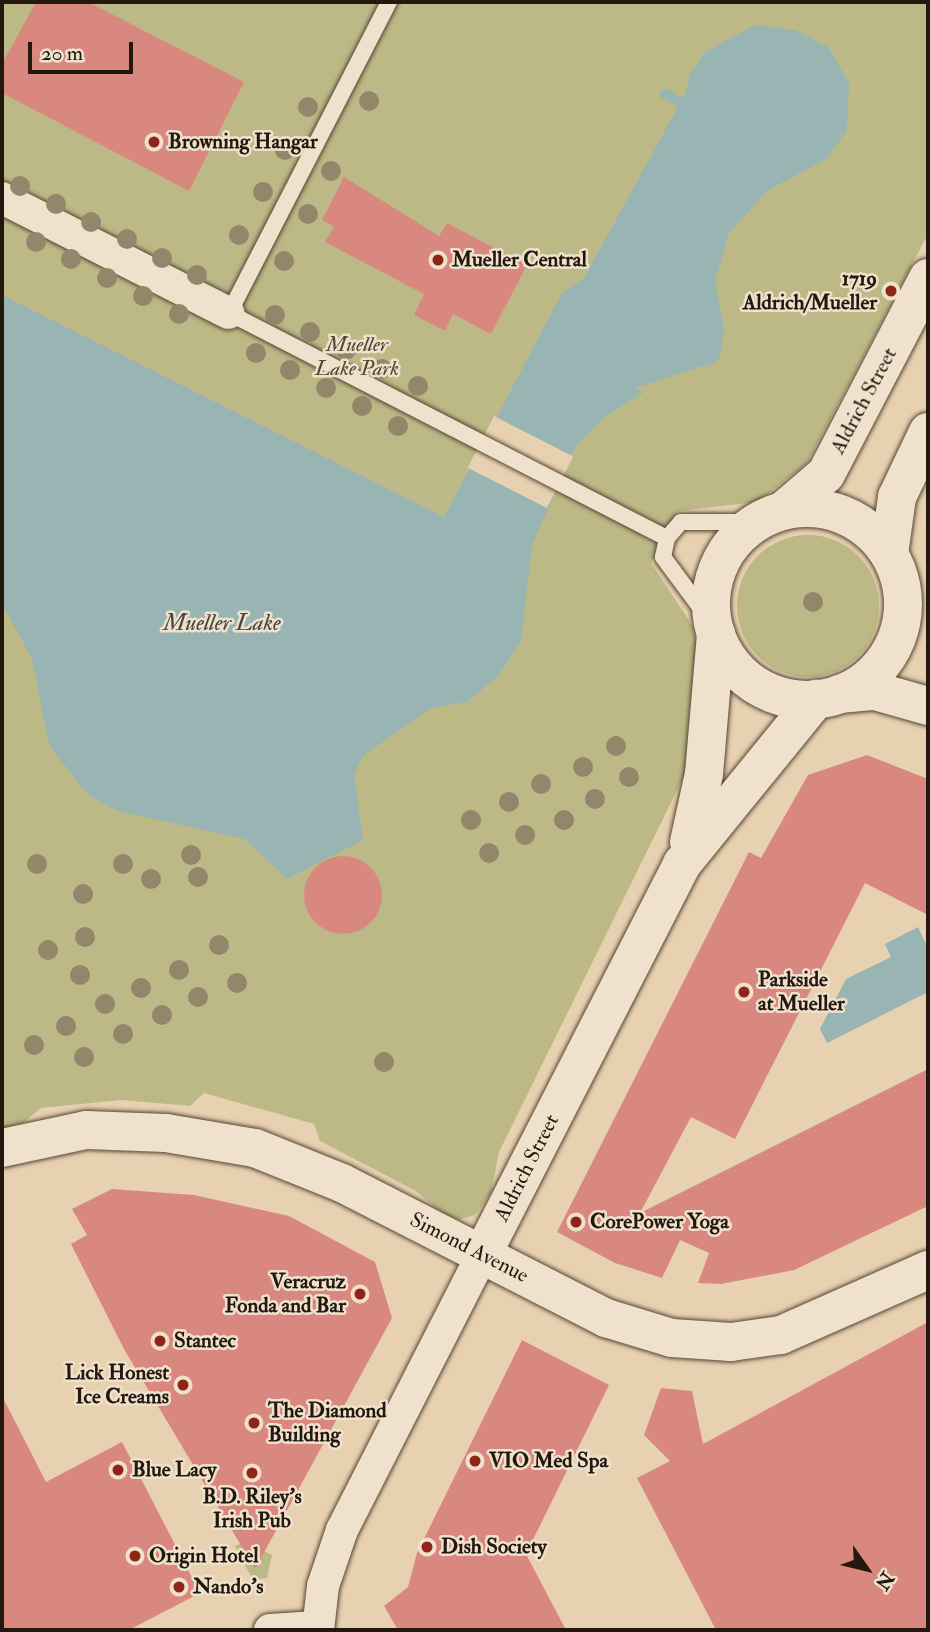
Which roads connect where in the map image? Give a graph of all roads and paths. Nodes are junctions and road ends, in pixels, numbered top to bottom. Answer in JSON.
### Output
{"nodes":[{"id":1,"x":389,"y":2,"type":"edge"},
{"id":2,"x":2,"y":198,"type":"edge"},
{"id":3,"x":928,"y":278,"type":"edge"},
{"id":4,"x":229,"y":313,"type":"junction"},
{"id":5,"x":928,"y":432,"type":"edge"},
{"id":6,"x":770,"y":516,"type":"junction"},
{"id":7,"x":667,"y":538,"type":"junction"},
{"id":8,"x":890,"y":554,"type":"junction"},
{"id":9,"x":915,"y":607,"type":"edge"},
{"id":10,"x":715,"y":630,"type":"junction"},
{"id":11,"x":827,"y":696,"type":"junction"},
{"id":12,"x":928,"y":706,"type":"edge"},
{"id":13,"x":682,"y":864,"type":"junction"},
{"id":14,"x":2,"y":1148,"type":"edge"},
{"id":15,"x":482,"y":1255,"type":"junction"},
{"id":16,"x":928,"y":1270,"type":"edge"},
{"id":17,"x":318,"y":1628,"type":"edge"},
{"id":18,"x":270,"y":1630,"type":"edge"}],
"edges":[{"from":1,"to":4,"type":"lane"},
{"from":2,"to":4,"type":"street"},
{"from":3,"to":6,"type":"street","name":"Aldrich Street"},
{"from":4,"to":7,"type":"lane"},
{"from":5,"to":8,"type":"street"},
{"from":6,"to":7,"type":"lane"},
{"from":6,"to":8,"type":"street"},
{"from":6,"to":10,"type":"street"},
{"from":7,"to":10,"type":"lane"},
{"from":8,"to":9,"type":"street"},
{"from":9,"to":11,"type":"street"},
{"from":10,"to":11,"type":"street"},
{"from":10,"to":13,"type":"street","name":"Aldrich Street"},
{"from":11,"to":12,"type":"street"},
{"from":11,"to":13,"type":"street","name":"Aldrich Street"},
{"from":13,"to":15,"type":"street","name":"Aldrich Street"},
{"from":14,"to":15,"type":"street","name":"Simond Avenue"},
{"from":15,"to":16,"type":"street","name":"Simond Avenue"},
{"from":15,"to":17,"type":"street","name":"Aldrich Street"},
{"from":17,"to":18,"type":"street"}]}
